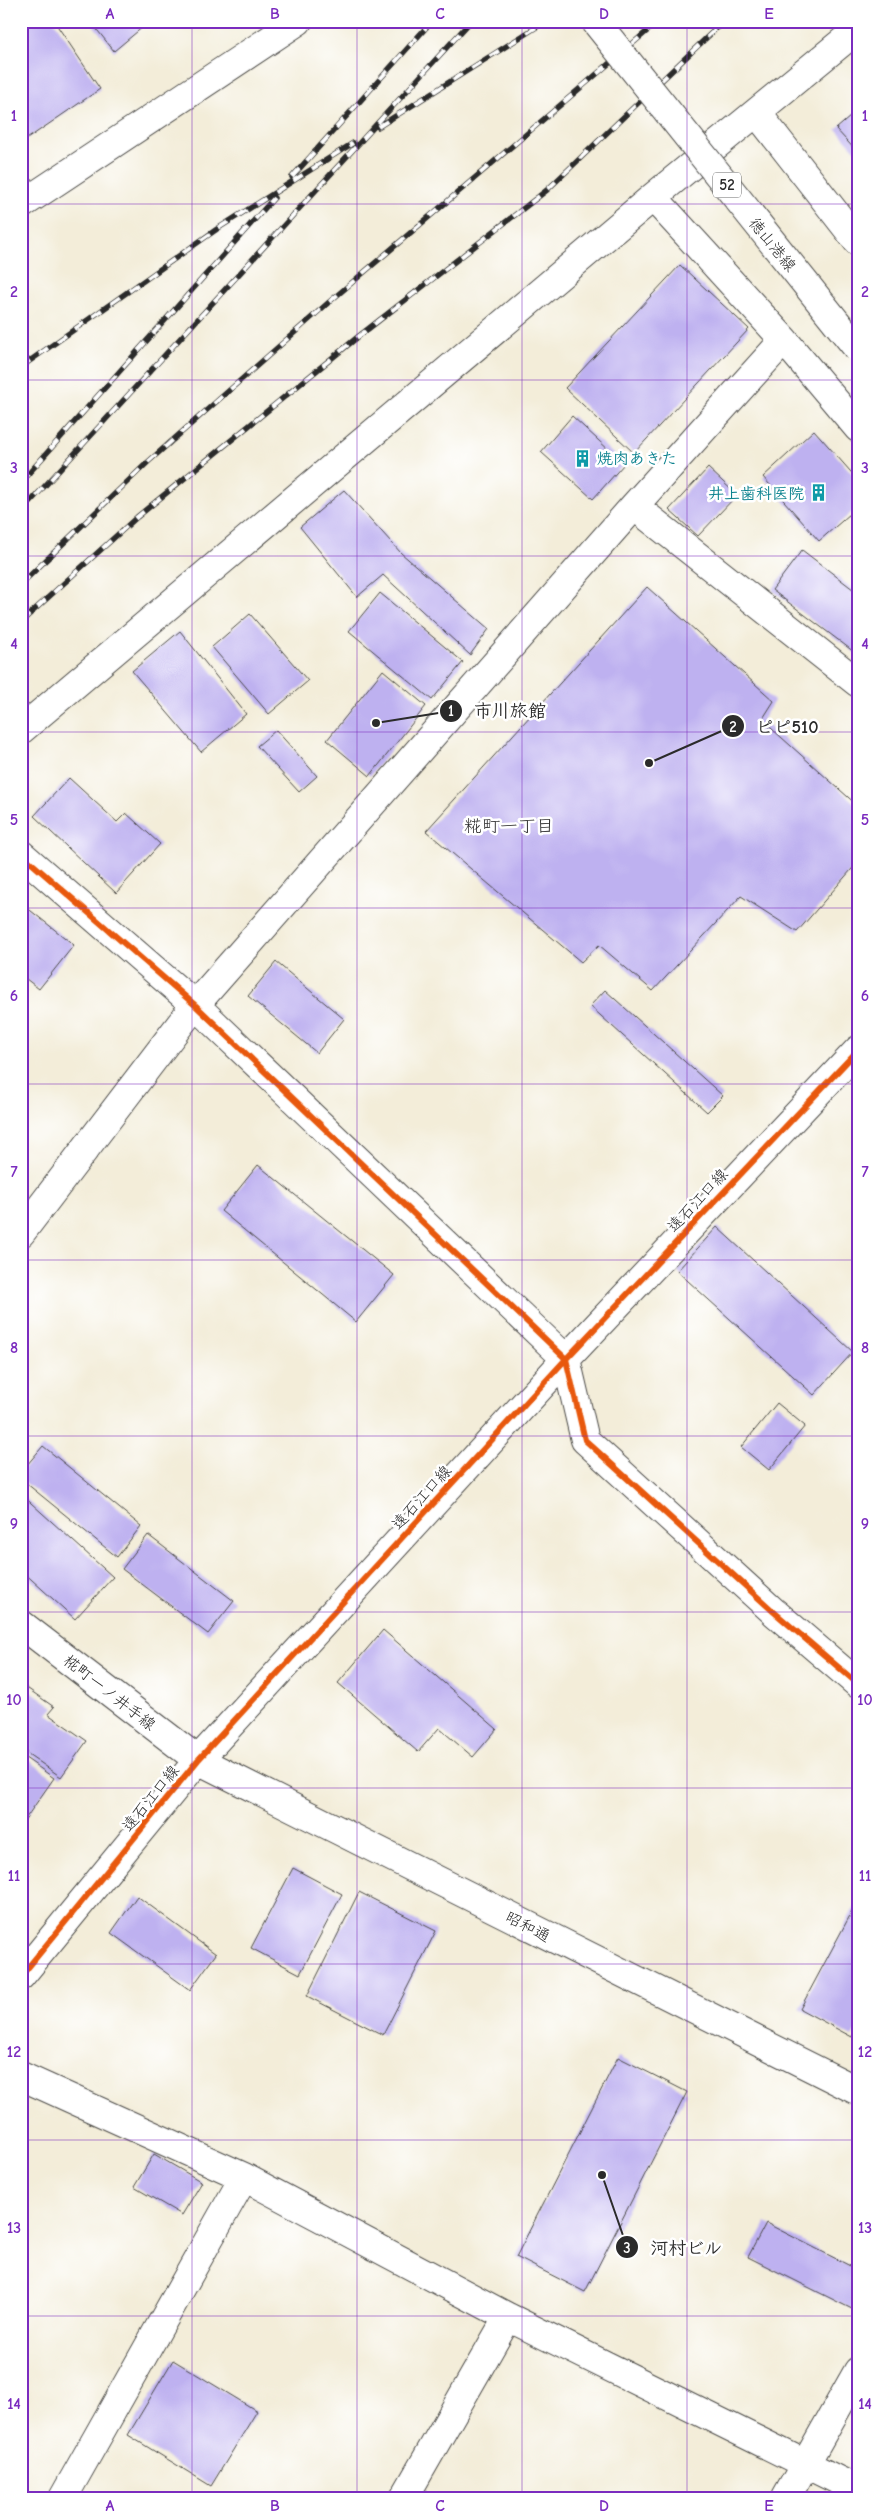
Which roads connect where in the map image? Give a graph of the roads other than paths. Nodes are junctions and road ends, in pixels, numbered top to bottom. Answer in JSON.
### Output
{"nodes":[{"id":1,"x":298,"y":21,"type":"edge"},
{"id":2,"x":595,"y":21,"type":"edge"},
{"id":3,"x":858,"y":29,"type":"edge"},
{"id":4,"x":757,"y":113,"type":"junction"},
{"id":5,"x":653,"y":197,"type":"junction"},
{"id":6,"x":21,"y":205,"type":"edge"},
{"id":7,"x":858,"y":242,"type":"edge"},
{"id":8,"x":784,"y":340,"type":"junction"},
{"id":9,"x":858,"y":350,"type":"edge"},
{"id":10,"x":858,"y":428,"type":"edge"},
{"id":11,"x":634,"y":506,"type":"junction"},
{"id":12,"x":858,"y":683,"type":"edge"},
{"id":13,"x":21,"y":730,"type":"edge"},
{"id":14,"x":21,"y":854,"type":"edge"},
{"id":15,"x":195,"y":1005,"type":"junction"},
{"id":16,"x":858,"y":1050,"type":"edge"},
{"id":17,"x":21,"y":1232,"type":"edge"},
{"id":18,"x":566,"y":1359,"type":"junction"},
{"id":19,"x":21,"y":1624,"type":"edge"},
{"id":20,"x":856,"y":1679,"type":"edge"},
{"id":21,"x":198,"y":1760,"type":"junction"},
{"id":22,"x":21,"y":1976,"type":"edge"},
{"id":23,"x":21,"y":2076,"type":"edge"},
{"id":24,"x":858,"y":2091,"type":"edge"},
{"id":25,"x":244,"y":2177,"type":"junction"},
{"id":26,"x":508,"y":2317,"type":"junction"},
{"id":27,"x":858,"y":2371,"type":"edge"},
{"id":28,"x":807,"y":2464,"type":"junction"},
{"id":29,"x":858,"y":2490,"type":"edge"},
{"id":30,"x":63,"y":2498,"type":"edge"},
{"id":31,"x":404,"y":2498,"type":"edge"},
{"id":32,"x":786,"y":2498,"type":"edge"}],
"edges":[{"from":1,"to":6,"type":"street"},
{"from":2,"to":9,"type":"street","name":"徳山港線","number":"52","bridge":true},
{"from":3,"to":4,"type":"street"},
{"from":4,"to":5,"type":"street"},
{"from":4,"to":7,"type":"street"},
{"from":5,"to":8,"type":"street"},
{"from":5,"to":13,"type":"street"},
{"from":8,"to":10,"type":"street"},
{"from":8,"to":11,"type":"street"},
{"from":11,"to":12,"type":"street"},
{"from":11,"to":15,"type":"street"},
{"from":14,"to":15,"type":"street"},
{"from":15,"to":17,"type":"street"},
{"from":15,"to":18,"type":"street"},
{"from":16,"to":18,"type":"street","name":"遠石江口線"},
{"from":18,"to":20,"type":"street"},
{"from":18,"to":21,"type":"street","name":"遠石江口線"},
{"from":19,"to":21,"type":"street","name":"椛町一ノ井手線"},
{"from":21,"to":22,"type":"street","name":"遠石江口線"},
{"from":21,"to":24,"type":"street","name":"昭和通"},
{"from":23,"to":25,"type":"street"},
{"from":25,"to":26,"type":"street"},
{"from":25,"to":30,"type":"street"},
{"from":26,"to":28,"type":"street"},
{"from":26,"to":31,"type":"street"},
{"from":27,"to":28,"type":"street"},
{"from":28,"to":29,"type":"street"},
{"from":28,"to":32,"type":"street"}]}
